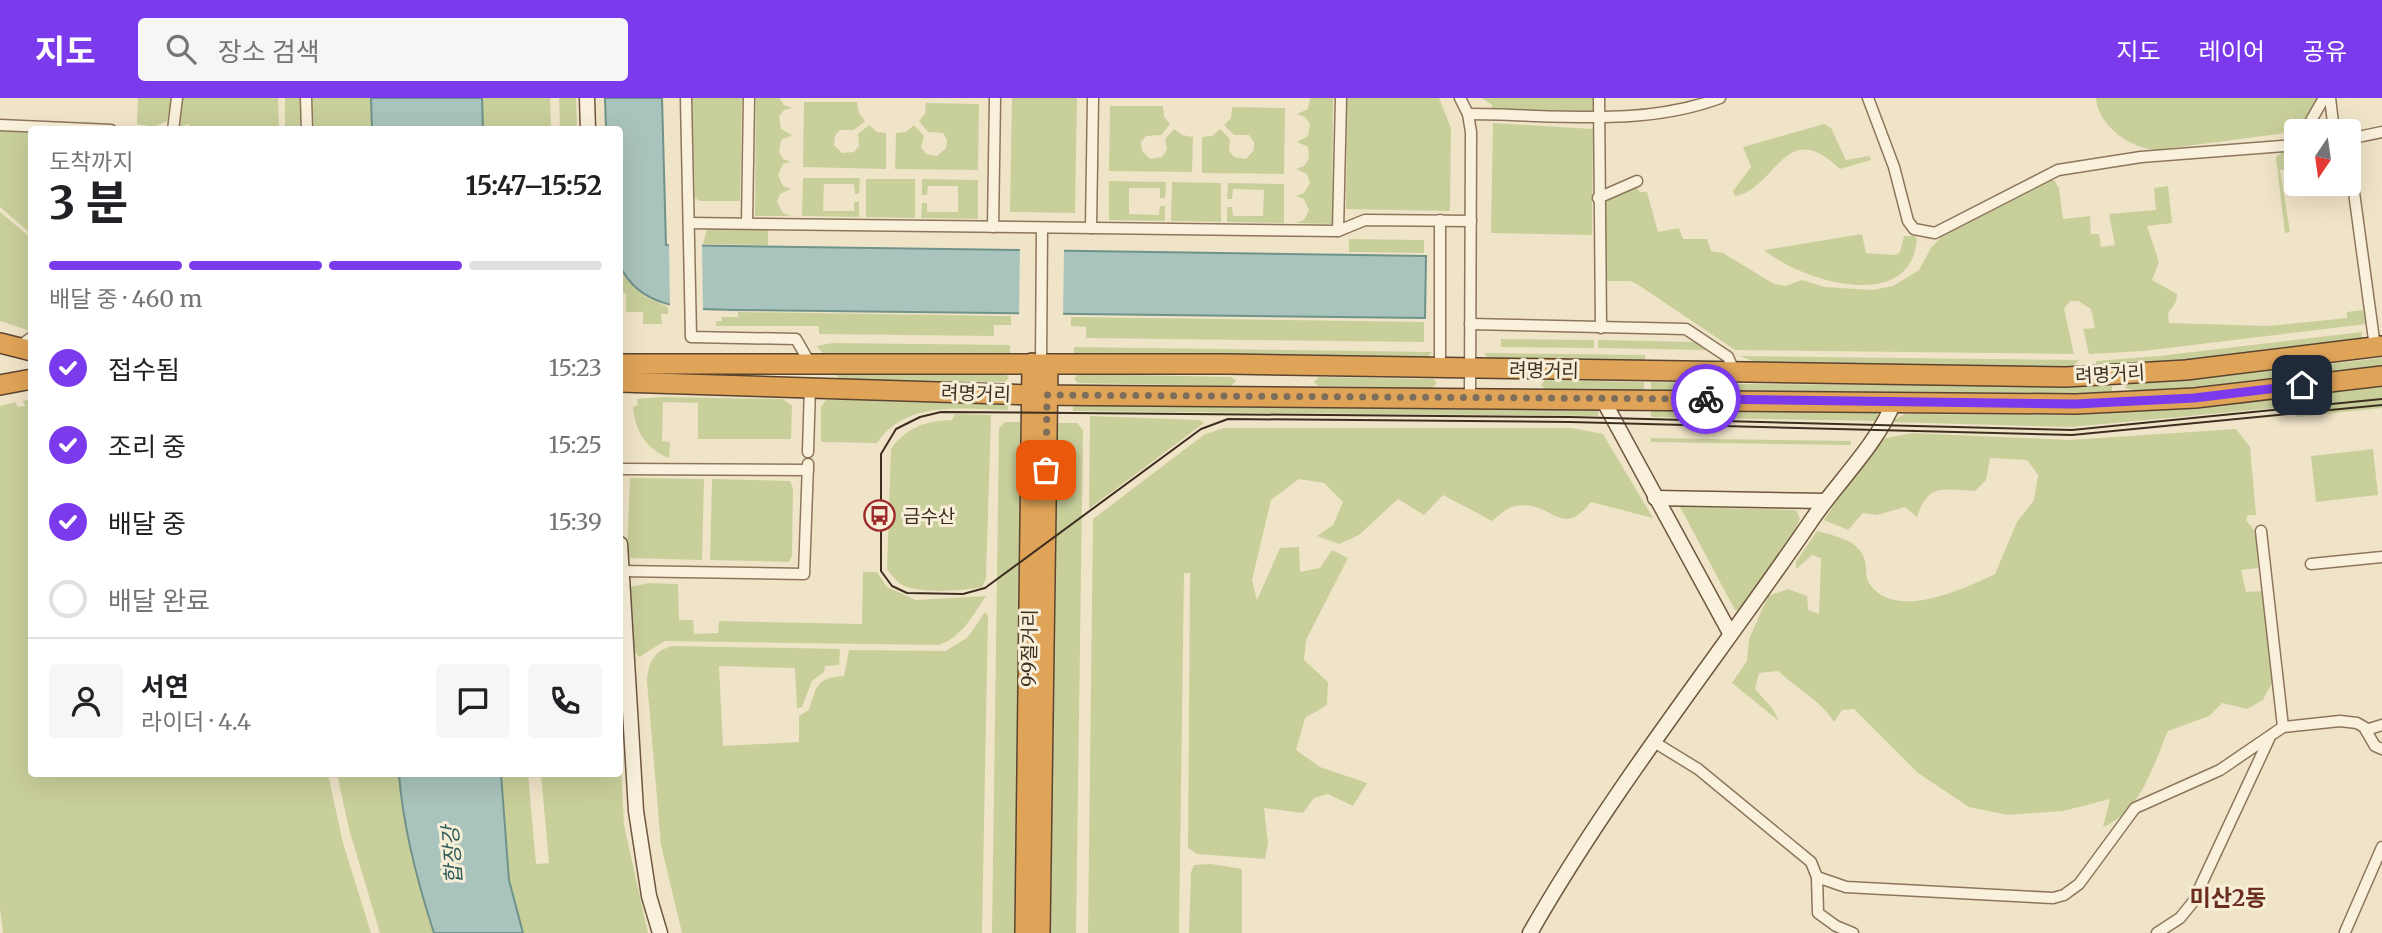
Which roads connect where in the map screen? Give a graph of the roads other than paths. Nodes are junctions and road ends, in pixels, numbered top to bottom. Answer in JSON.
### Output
{"nodes":[{"id":1,"x":177,"y":98,"type":"edge"},
{"id":2,"x":306,"y":98,"type":"edge"},
{"id":3,"x":587,"y":98,"type":"edge"},
{"id":4,"x":686,"y":98,"type":"edge"},
{"id":5,"x":749,"y":98,"type":"edge"},
{"id":6,"x":995,"y":98,"type":"edge"},
{"id":7,"x":1093,"y":98,"type":"edge"},
{"id":8,"x":1341,"y":98,"type":"edge"},
{"id":9,"x":1460,"y":98,"type":"edge"},
{"id":10,"x":1599,"y":98,"type":"edge"},
{"id":11,"x":1720,"y":98,"type":"edge"},
{"id":12,"x":1868,"y":98,"type":"edge"},
{"id":13,"x":2327,"y":98,"type":"edge"},
{"id":14,"x":1468,"y":114,"type":"junction"},
{"id":15,"x":1598,"y":117,"type":"junction"},
{"id":16,"x":2313,"y":119,"type":"edge"},
{"id":17,"x":2331,"y":119,"type":"edge"},
{"id":18,"x":0,"y":125,"type":"edge"},
{"id":19,"x":28,"y":126,"type":"edge"},
{"id":20,"x":173,"y":126,"type":"edge"},
{"id":21,"x":307,"y":126,"type":"edge"},
{"id":22,"x":588,"y":126,"type":"edge"},
{"id":23,"x":2382,"y":132,"type":"edge"},
{"id":24,"x":2361,"y":136,"type":"edge"},
{"id":25,"x":2284,"y":145,"type":"edge"},
{"id":26,"x":1637,"y":181,"type":"dead end"},
{"id":27,"x":2355,"y":196,"type":"edge"},
{"id":28,"x":1598,"y":198,"type":"junction"},
{"id":29,"x":1440,"y":220,"type":"junction"},
{"id":30,"x":1471,"y":221,"type":"junction"},
{"id":31,"x":689,"y":223,"type":"junction"},
{"id":32,"x":747,"y":223,"type":"junction"},
{"id":33,"x":993,"y":227,"type":"junction"},
{"id":34,"x":1042,"y":228,"type":"junction"},
{"id":35,"x":1091,"y":228,"type":"junction"},
{"id":36,"x":1338,"y":231,"type":"junction"},
{"id":37,"x":1470,"y":324,"type":"junction"},
{"id":38,"x":1601,"y":328,"type":"junction"},
{"id":39,"x":2378,"y":347,"type":"edge"},
{"id":40,"x":1040,"y":363,"type":"junction"},
{"id":41,"x":623,"y":364,"type":"edge"},
{"id":42,"x":811,"y":365,"type":"junction"},
{"id":43,"x":1440,"y":369,"type":"junction"},
{"id":44,"x":1469,"y":369,"type":"junction"},
{"id":45,"x":1735,"y":373,"type":"junction"},
{"id":46,"x":711,"y":375,"type":"junction"},
{"id":47,"x":2382,"y":376,"type":"edge"},
{"id":48,"x":28,"y":380,"type":"edge"},
{"id":49,"x":623,"y":382,"type":"edge"},
{"id":50,"x":0,"y":385,"type":"edge"},
{"id":51,"x":810,"y":386,"type":"junction"},
{"id":52,"x":1039,"y":395,"type":"junction"},
{"id":53,"x":1470,"y":397,"type":"junction"},
{"id":54,"x":1602,"y":398,"type":"junction"},
{"id":55,"x":1894,"y":402,"type":"junction"},
{"id":56,"x":808,"y":452,"type":"dead end"},
{"id":57,"x":623,"y":468,"type":"edge"},
{"id":58,"x":1655,"y":498,"type":"junction"},
{"id":59,"x":1825,"y":501,"type":"junction"},
{"id":60,"x":2261,"y":531,"type":"dead end"},
{"id":61,"x":2382,"y":557,"type":"edge"},
{"id":62,"x":2311,"y":564,"type":"dead end"},
{"id":63,"x":623,"y":571,"type":"edge"},
{"id":64,"x":623,"y":616,"type":"edge"},
{"id":65,"x":1730,"y":633,"type":"junction"},
{"id":66,"x":2382,"y":725,"type":"edge"},
{"id":67,"x":2283,"y":727,"type":"junction"},
{"id":68,"x":2366,"y":730,"type":"junction"},
{"id":69,"x":2270,"y":736,"type":"junction"},
{"id":70,"x":1654,"y":742,"type":"junction"},
{"id":71,"x":2382,"y":749,"type":"edge"},
{"id":72,"x":2382,"y":848,"type":"edge"},
{"id":73,"x":1817,"y":877,"type":"junction"},
{"id":74,"x":2345,"y":932,"type":"edge"},
{"id":75,"x":660,"y":933,"type":"edge"},
{"id":76,"x":1025,"y":933,"type":"edge"},
{"id":77,"x":1040,"y":933,"type":"edge"},
{"id":78,"x":1530,"y":933,"type":"edge"},
{"id":79,"x":1853,"y":933,"type":"edge"},
{"id":80,"x":2157,"y":933,"type":"edge"}],
"edges":[{"from":1,"to":20,"type":"street"},
{"from":2,"to":21,"type":"street"},
{"from":3,"to":22,"type":"street"},
{"from":4,"to":31,"type":"street"},
{"from":5,"to":32,"type":"street"},
{"from":6,"to":33,"type":"street"},
{"from":7,"to":35,"type":"street"},
{"from":8,"to":36,"type":"street"},
{"from":9,"to":14,"type":"street"},
{"from":10,"to":15,"type":"street"},
{"from":11,"to":15,"type":"street"},
{"from":12,"to":25,"type":"street"},
{"from":13,"to":16,"type":"street"},
{"from":13,"to":17,"type":"street"},
{"from":14,"to":15,"type":"street"},
{"from":14,"to":30,"type":"street"},
{"from":15,"to":28,"type":"street"},
{"from":18,"to":19,"type":"street"},
{"from":23,"to":24,"type":"street"},
{"from":26,"to":28,"type":"street"},
{"from":27,"to":39,"type":"street"},
{"from":28,"to":38,"type":"street"},
{"from":29,"to":30,"type":"street"},
{"from":29,"to":36,"type":"street"},
{"from":29,"to":43,"type":"street"},
{"from":30,"to":37,"type":"street"},
{"from":31,"to":32,"type":"street"},
{"from":31,"to":42,"type":"street"},
{"from":32,"to":33,"type":"street"},
{"from":33,"to":34,"type":"street"},
{"from":34,"to":35,"type":"street"},
{"from":34,"to":40,"type":"street"},
{"from":35,"to":36,"type":"street"},
{"from":37,"to":38,"type":"street"},
{"from":37,"to":44,"type":"street"},
{"from":38,"to":45,"type":"street"},
{"from":39,"to":45,"type":"highway","name":"려명거리"},
{"from":40,"to":42,"type":"highway","name":"려명거리"},
{"from":40,"to":43,"type":"highway","name":"려명거리"},
{"from":40,"to":52,"type":"highway","name":"9·9절거리"},
{"from":41,"to":46,"type":"highway","name":"려명거리"},
{"from":42,"to":46,"type":"highway","name":"려명거리"},
{"from":43,"to":44,"type":"highway","name":"려명거리"},
{"from":44,"to":45,"type":"highway","name":"려명거리"},
{"from":44,"to":53,"type":"street"},
{"from":46,"to":49,"type":"highway","name":"려명거리"},
{"from":46,"to":51,"type":"highway","name":"려명거리"},
{"from":47,"to":55,"type":"highway","name":"려명거리"},
{"from":48,"to":50,"type":"highway"},
{"from":51,"to":52,"type":"highway","name":"려명거리"},
{"from":51,"to":56,"type":"street"},
{"from":52,"to":53,"type":"highway","name":"려명거리"},
{"from":52,"to":76,"type":"highway","name":"9·9절거리"},
{"from":52,"to":77,"type":"highway","name":"9·9절거리"},
{"from":53,"to":54,"type":"highway","name":"려명거리"},
{"from":54,"to":55,"type":"highway","name":"려명거리"},
{"from":54,"to":58,"type":"street"},
{"from":55,"to":59,"type":"street"},
{"from":57,"to":63,"type":"street"},
{"from":58,"to":59,"type":"street"},
{"from":58,"to":65,"type":"street"},
{"from":59,"to":65,"type":"street"},
{"from":60,"to":67,"type":"street"},
{"from":61,"to":62,"type":"street"},
{"from":64,"to":75,"type":"street"},
{"from":65,"to":70,"type":"street"},
{"from":66,"to":68,"type":"street"},
{"from":67,"to":68,"type":"street"},
{"from":67,"to":69,"type":"street"},
{"from":68,"to":71,"type":"street"},
{"from":69,"to":73,"type":"street"},
{"from":69,"to":80,"type":"street"},
{"from":70,"to":73,"type":"street"},
{"from":70,"to":78,"type":"street"},
{"from":72,"to":74,"type":"street"},
{"from":73,"to":79,"type":"street"}]}
